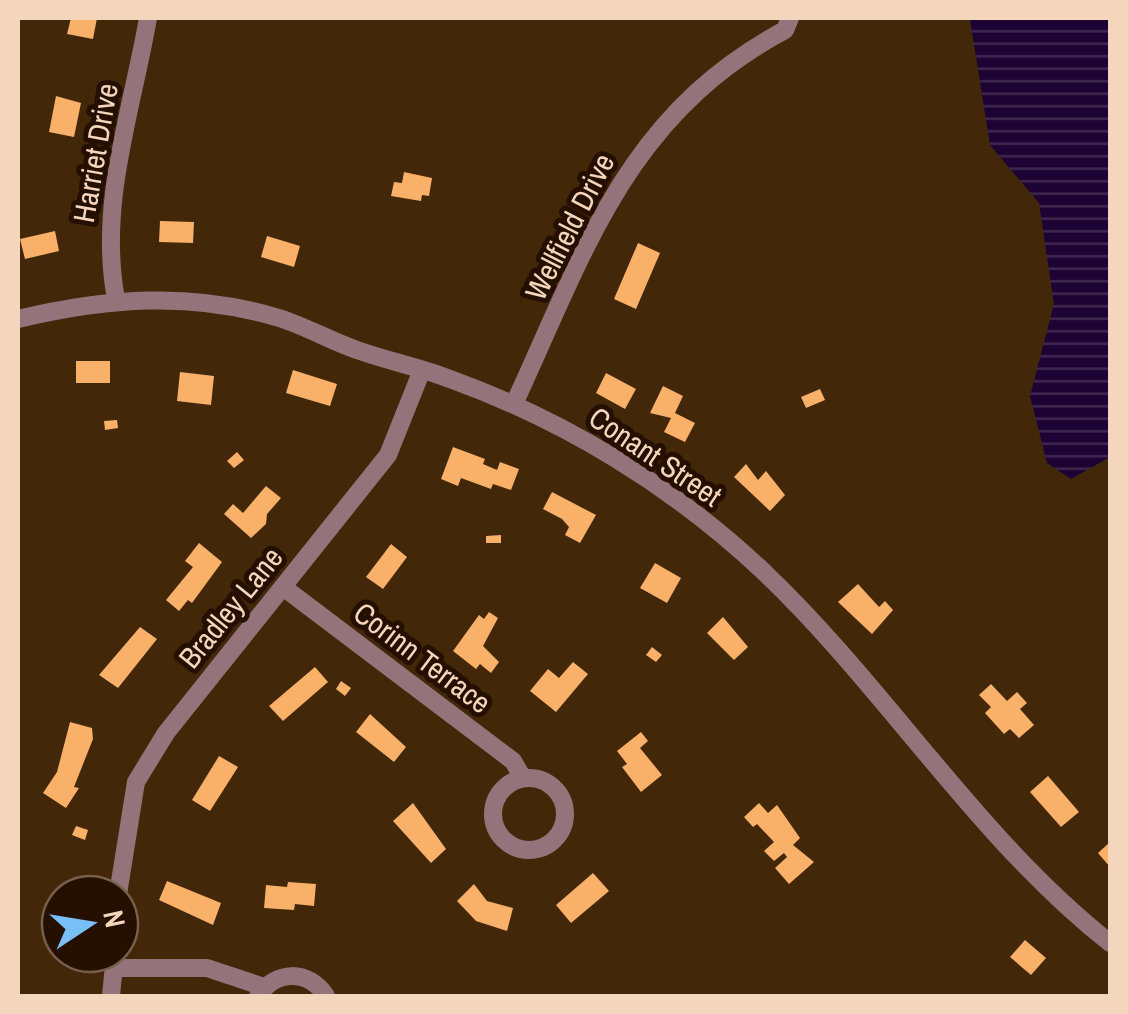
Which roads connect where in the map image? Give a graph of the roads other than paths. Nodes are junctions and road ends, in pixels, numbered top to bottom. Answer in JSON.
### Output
{"nodes":[{"id":1,"x":148,"y":18,"type":"edge"},
{"id":2,"x":790,"y":18,"type":"edge"},
{"id":3,"x":116,"y":299,"type":"junction"},
{"id":4,"x":18,"y":318,"type":"edge"},
{"id":5,"x":422,"y":370,"type":"junction"},
{"id":6,"x":514,"y":404,"type":"junction"},
{"id":7,"x":282,"y":588,"type":"junction"},
{"id":8,"x":523,"y":778,"type":"junction"},
{"id":9,"x":121,"y":874,"type":"edge"},
{"id":10,"x":1110,"y":943,"type":"edge"},
{"id":11,"x":140,"y":963,"type":"edge"},
{"id":12,"x":261,"y":992,"type":"edge"},
{"id":13,"x":326,"y":996,"type":"edge"}],
"edges":[{"from":1,"to":3,"type":"street","name":"Harriet Drive"},
{"from":2,"to":6,"type":"street","name":"Wellfield Drive"},
{"from":3,"to":4,"type":"street","name":"Conant Street"},
{"from":3,"to":5,"type":"street","name":"Conant Street"},
{"from":5,"to":6,"type":"street","name":"Conant Street"},
{"from":5,"to":7,"type":"street","name":"Bradley Lane"},
{"from":6,"to":10,"type":"street","name":"Conant Street"},
{"from":7,"to":8,"type":"street","name":"Corinn Terrace"},
{"from":7,"to":9,"type":"street","name":"Bradley Lane"},
{"from":8,"to":8,"type":"street","name":"Corinn Terrace"},
{"from":11,"to":12,"type":"street"},
{"from":12,"to":13,"type":"street"}]}
